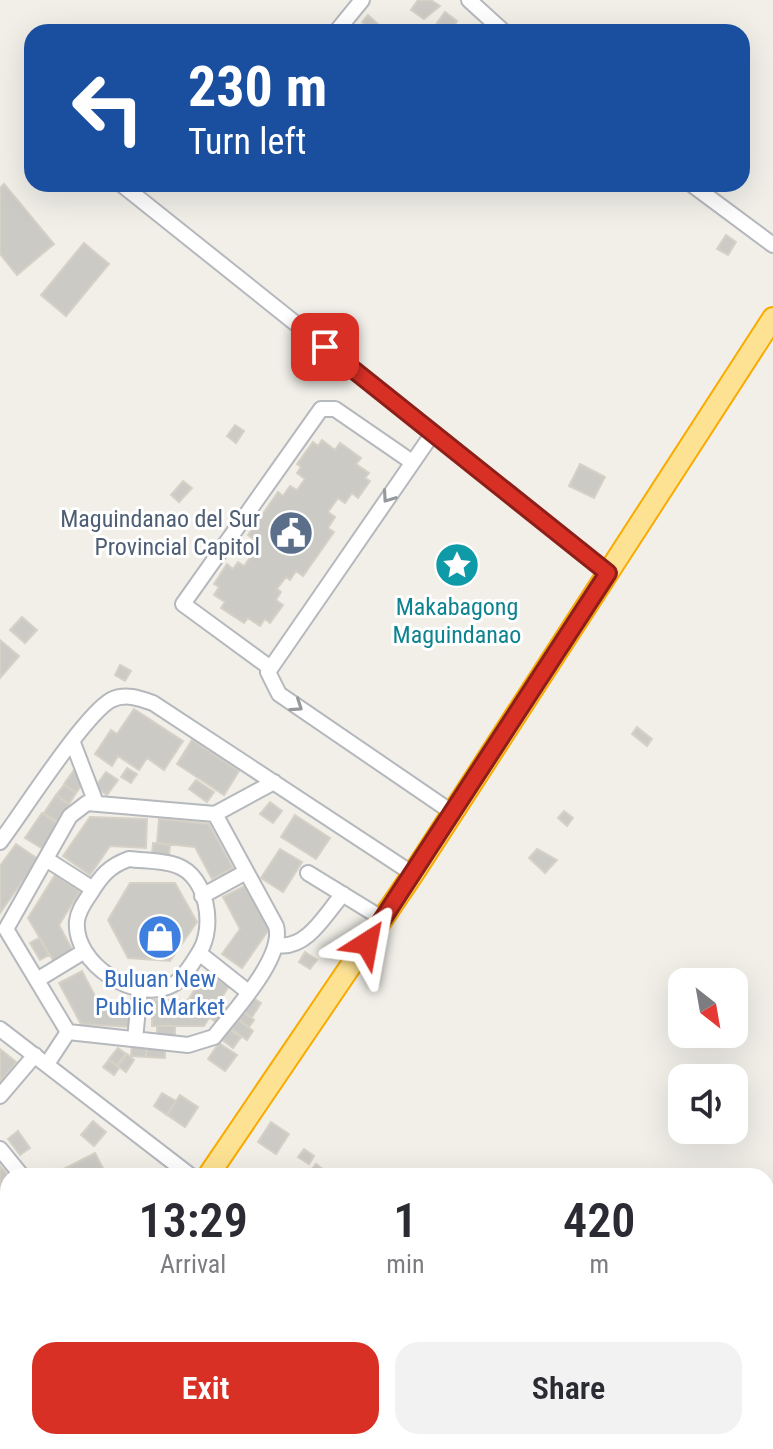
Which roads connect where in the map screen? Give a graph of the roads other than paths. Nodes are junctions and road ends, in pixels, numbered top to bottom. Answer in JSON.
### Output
{"nodes":[{"id":1,"x":362,"y":0,"type":"edge"},
{"id":2,"x":469,"y":0,"type":"edge"},
{"id":3,"x":342,"y":24,"type":"edge"},
{"id":4,"x":495,"y":24,"type":"edge"},
{"id":5,"x":131,"y":192,"type":"edge"},
{"id":6,"x":702,"y":192,"type":"edge"},
{"id":7,"x":773,"y":245,"type":"edge"},
{"id":8,"x":773,"y":318,"type":"edge"},
{"id":9,"x":433,"y":433,"type":"junction"},
{"id":10,"x":412,"y":462,"type":"junction"},
{"id":11,"x":608,"y":573,"type":"junction"},
{"id":12,"x":269,"y":667,"type":"junction"},
{"id":13,"x":73,"y":743,"type":"junction"},
{"id":14,"x":274,"y":782,"type":"junction"},
{"id":15,"x":96,"y":803,"type":"junction"},
{"id":16,"x":453,"y":813,"type":"junction"},
{"id":17,"x":215,"y":814,"type":"junction"},
{"id":18,"x":0,"y":842,"type":"edge"},
{"id":19,"x":46,"y":859,"type":"junction"},
{"id":20,"x":246,"y":872,"type":"junction"},
{"id":21,"x":308,"y":873,"type":"dead end"},
{"id":22,"x":413,"y":874,"type":"junction"},
{"id":23,"x":93,"y":889,"type":"junction"},
{"id":24,"x":343,"y":894,"type":"junction"},
{"id":25,"x":202,"y":896,"type":"junction"},
{"id":26,"x":383,"y":919,"type":"junction"},
{"id":27,"x":3,"y":927,"type":"edge"},
{"id":28,"x":278,"y":945,"type":"junction"},
{"id":29,"x":83,"y":952,"type":"junction"},
{"id":30,"x":199,"y":953,"type":"junction"},
{"id":31,"x":37,"y":980,"type":"junction"},
{"id":32,"x":140,"y":989,"type":"junction"},
{"id":33,"x":247,"y":991,"type":"junction"},
{"id":34,"x":0,"y":1029,"type":"edge"},
{"id":35,"x":68,"y":1032,"type":"junction"},
{"id":36,"x":135,"y":1039,"type":"junction"},
{"id":37,"x":41,"y":1060,"type":"junction"},
{"id":38,"x":0,"y":1096,"type":"edge"},
{"id":39,"x":0,"y":1149,"type":"edge"},
{"id":40,"x":15,"y":1168,"type":"edge"},
{"id":41,"x":181,"y":1168,"type":"edge"},
{"id":42,"x":213,"y":1168,"type":"edge"}],
"edges":[{"from":1,"to":3,"type":"street"},
{"from":2,"to":4,"type":"street"},
{"from":5,"to":9,"type":"street"},
{"from":6,"to":7,"type":"street"},
{"from":8,"to":11,"type":"highway"},
{"from":9,"to":10,"type":"street"},
{"from":9,"to":11,"type":"street"},
{"from":10,"to":12,"type":"street","one_way":true},
{"from":10,"to":12,"type":"street"},
{"from":11,"to":16,"type":"highway"},
{"from":12,"to":16,"type":"street","one_way":true},
{"from":13,"to":14,"type":"street"},
{"from":13,"to":15,"type":"street"},
{"from":13,"to":18,"type":"street"},
{"from":14,"to":17,"type":"street"},
{"from":14,"to":22,"type":"street"},
{"from":15,"to":17,"type":"street"},
{"from":15,"to":19,"type":"street"},
{"from":16,"to":22,"type":"highway"},
{"from":17,"to":20,"type":"street"},
{"from":19,"to":23,"type":"street"},
{"from":19,"to":27,"type":"street"},
{"from":20,"to":25,"type":"street"},
{"from":20,"to":28,"type":"street"},
{"from":21,"to":24,"type":"street"},
{"from":22,"to":26,"type":"highway"},
{"from":23,"to":25,"type":"street"},
{"from":23,"to":29,"type":"street"},
{"from":24,"to":26,"type":"street"},
{"from":24,"to":28,"type":"street"},
{"from":25,"to":30,"type":"street"},
{"from":26,"to":42,"type":"highway"},
{"from":27,"to":31,"type":"street"},
{"from":28,"to":33,"type":"street"},
{"from":29,"to":31,"type":"street"},
{"from":29,"to":32,"type":"street"},
{"from":30,"to":32,"type":"street"},
{"from":30,"to":33,"type":"street"},
{"from":31,"to":35,"type":"street"},
{"from":32,"to":36,"type":"street"},
{"from":33,"to":36,"type":"street"},
{"from":34,"to":37,"type":"street"},
{"from":35,"to":36,"type":"street"},
{"from":35,"to":37,"type":"street"},
{"from":37,"to":38,"type":"street"},
{"from":37,"to":41,"type":"street"},
{"from":39,"to":40,"type":"street"}]}
